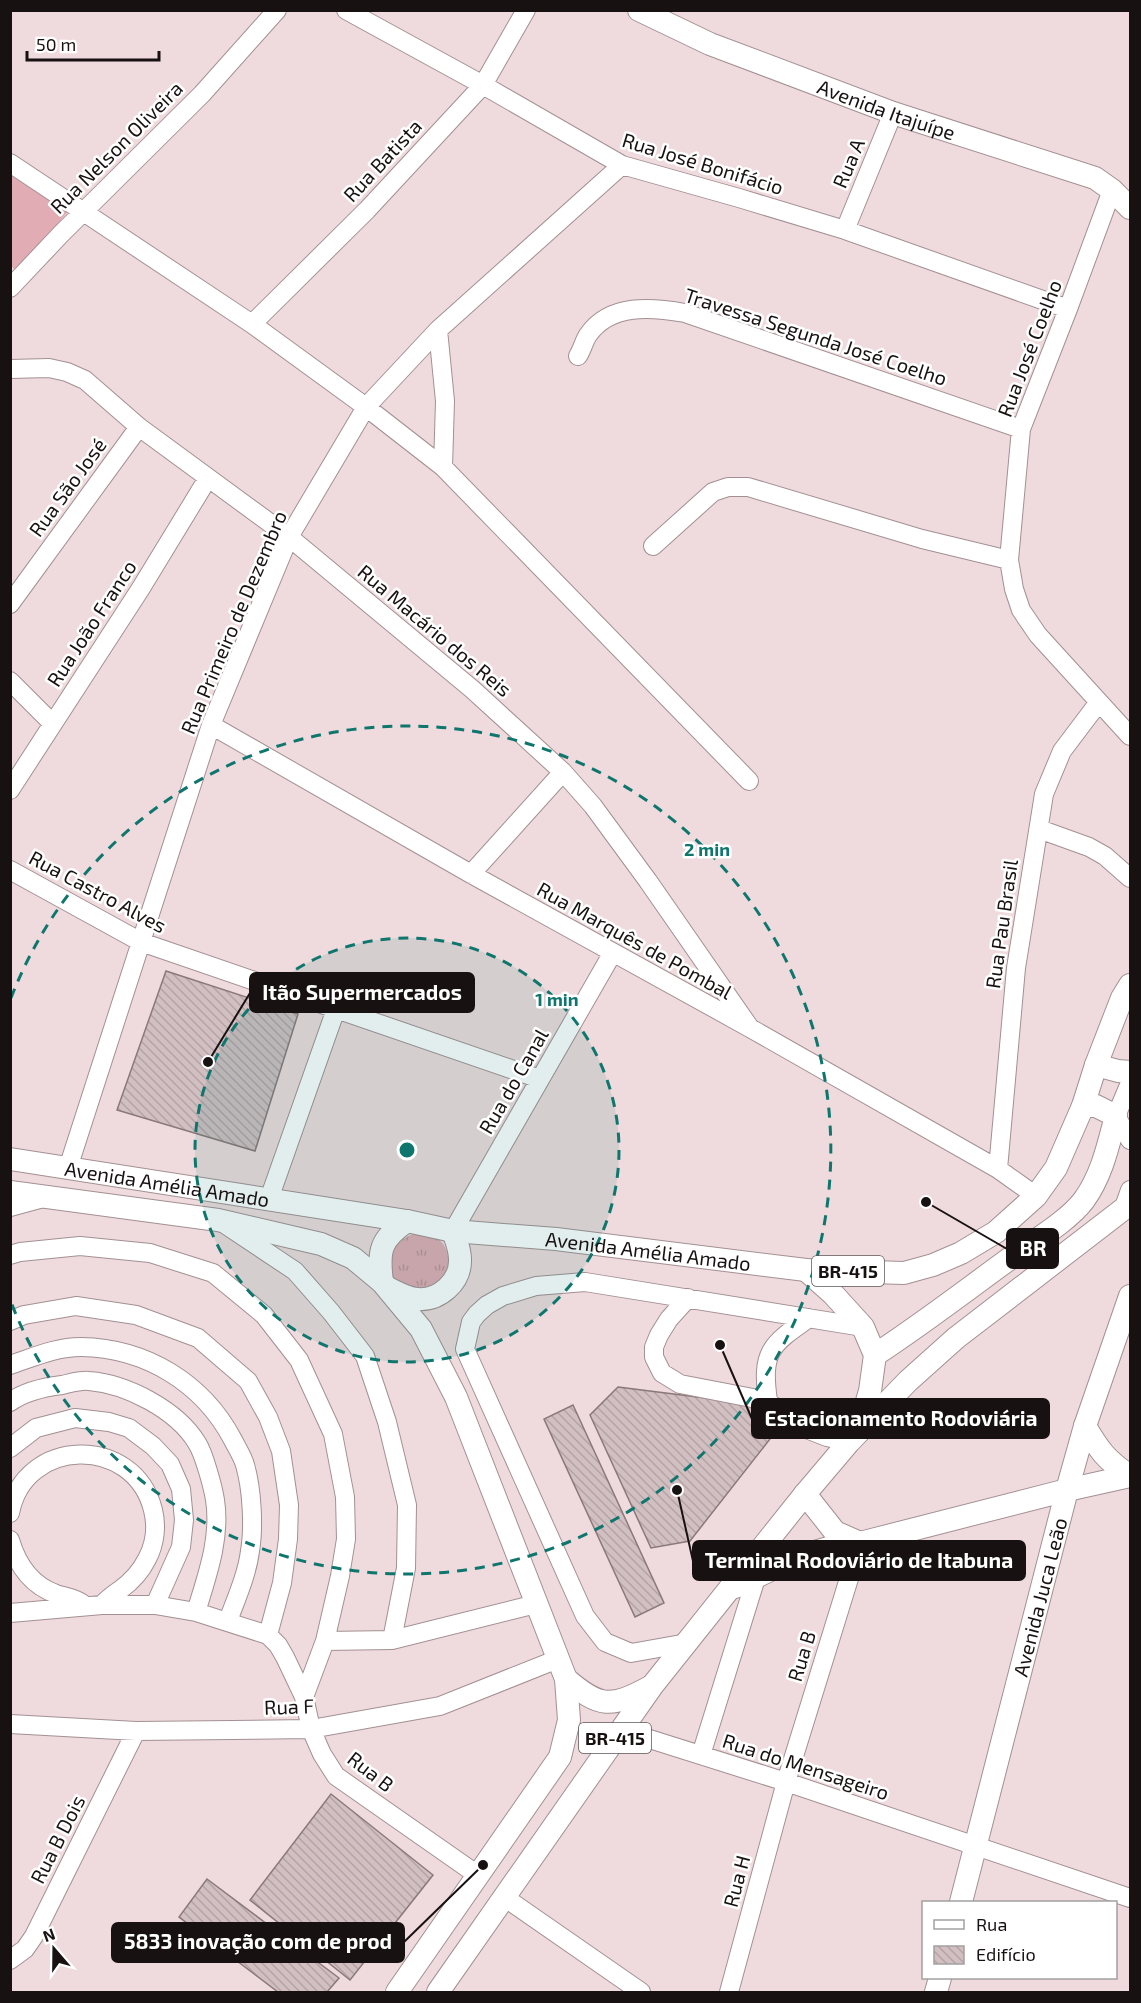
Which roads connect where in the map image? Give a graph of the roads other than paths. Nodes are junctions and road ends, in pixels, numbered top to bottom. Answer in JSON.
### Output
{"nodes":[{"id":1,"x":277,"y":10,"type":"edge"},
{"id":2,"x":346,"y":10,"type":"edge"},
{"id":3,"x":525,"y":10,"type":"edge"},
{"id":4,"x":639,"y":10,"type":"edge"},
{"id":5,"x":483,"y":85,"type":"junction"},
{"id":6,"x":893,"y":113,"type":"junction"},
{"id":7,"x":10,"y":163,"type":"edge"},
{"id":8,"x":622,"y":165,"type":"junction"},
{"id":9,"x":1112,"y":190,"type":"junction"},
{"id":10,"x":1131,"y":208,"type":"edge"},
{"id":11,"x":83,"y":212,"type":"junction"},
{"id":12,"x":845,"y":230,"type":"junction"},
{"id":13,"x":12,"y":283,"type":"edge"},
{"id":14,"x":1068,"y":309,"type":"junction"},
{"id":15,"x":252,"y":324,"type":"junction"},
{"id":16,"x":438,"y":330,"type":"junction"},
{"id":17,"x":578,"y":357,"type":"dead end"},
{"id":18,"x":10,"y":369,"type":"edge"},
{"id":19,"x":366,"y":407,"type":"junction"},
{"id":20,"x":139,"y":427,"type":"junction"},
{"id":21,"x":1021,"y":429,"type":"junction"},
{"id":22,"x":444,"y":467,"type":"junction"},
{"id":23,"x":208,"y":478,"type":"junction"},
{"id":24,"x":289,"y":537,"type":"junction"},
{"id":25,"x":654,"y":546,"type":"dead end"},
{"id":26,"x":1009,"y":560,"type":"junction"},
{"id":27,"x":10,"y":604,"type":"edge"},
{"id":28,"x":10,"y":681,"type":"edge"},
{"id":29,"x":1099,"y":702,"type":"junction"},
{"id":30,"x":53,"y":724,"type":"junction"},
{"id":31,"x":211,"y":725,"type":"junction"},
{"id":32,"x":1131,"y":736,"type":"edge"},
{"id":33,"x":563,"y":771,"type":"junction"},
{"id":34,"x":749,"y":781,"type":"dead end"},
{"id":35,"x":10,"y":790,"type":"edge"},
{"id":36,"x":1039,"y":829,"type":"junction"},
{"id":37,"x":10,"y":870,"type":"edge"},
{"id":38,"x":471,"y":874,"type":"junction"},
{"id":39,"x":1131,"y":878,"type":"edge"},
{"id":40,"x":141,"y":942,"type":"junction"},
{"id":41,"x":612,"y":954,"type":"junction"},
{"id":42,"x":1131,"y":985,"type":"edge"},
{"id":43,"x":336,"y":1009,"type":"junction"},
{"id":44,"x":750,"y":1028,"type":"junction"},
{"id":45,"x":1096,"y":1065,"type":"junction"},
{"id":46,"x":1131,"y":1072,"type":"edge"},
{"id":47,"x":540,"y":1079,"type":"junction"},
{"id":48,"x":1131,"y":1083,"type":"edge"},
{"id":49,"x":1083,"y":1106,"type":"junction"},
{"id":50,"x":1116,"y":1116,"type":"junction"},
{"id":51,"x":1131,"y":1140,"type":"edge"},
{"id":52,"x":10,"y":1159,"type":"edge"},
{"id":53,"x":68,"y":1167,"type":"junction"},
{"id":54,"x":998,"y":1169,"type":"junction"},
{"id":55,"x":10,"y":1192,"type":"edge"},
{"id":56,"x":1036,"y":1196,"type":"junction"},
{"id":57,"x":46,"y":1197,"type":"junction"},
{"id":58,"x":269,"y":1199,"type":"junction"},
{"id":59,"x":1129,"y":1203,"type":"edge"},
{"id":60,"x":10,"y":1207,"type":"edge"},
{"id":61,"x":218,"y":1220,"type":"junction"},
{"id":62,"x":407,"y":1221,"type":"junction"},
{"id":63,"x":453,"y":1231,"type":"junction"},
{"id":64,"x":10,"y":1255,"type":"edge"},
{"id":65,"x":806,"y":1270,"type":"junction"},
{"id":66,"x":386,"y":1285,"type":"junction"},
{"id":67,"x":1131,"y":1296,"type":"edge"},
{"id":68,"x":688,"y":1298,"type":"junction"},
{"id":69,"x":809,"y":1318,"type":"junction"},
{"id":70,"x":10,"y":1321,"type":"edge"},
{"id":71,"x":863,"y":1328,"type":"junction"},
{"id":72,"x":875,"y":1355,"type":"junction"},
{"id":73,"x":10,"y":1365,"type":"edge"},
{"id":74,"x":768,"y":1401,"type":"junction"},
{"id":75,"x":10,"y":1402,"type":"edge"},
{"id":76,"x":1085,"y":1426,"type":"junction"},
{"id":77,"x":854,"y":1437,"type":"junction"},
{"id":78,"x":10,"y":1448,"type":"edge"},
{"id":79,"x":1131,"y":1476,"type":"edge"},
{"id":80,"x":1067,"y":1490,"type":"junction"},
{"id":81,"x":805,"y":1494,"type":"junction"},
{"id":82,"x":10,"y":1513,"type":"edge"},
{"id":83,"x":10,"y":1540,"type":"edge"},
{"id":84,"x":860,"y":1543,"type":"junction"},
{"id":85,"x":756,"y":1578,"type":"junction"},
{"id":86,"x":731,"y":1589,"type":"junction"},
{"id":87,"x":536,"y":1604,"type":"junction"},
{"id":88,"x":94,"y":1605,"type":"junction"},
{"id":89,"x":155,"y":1605,"type":"junction"},
{"id":90,"x":196,"y":1612,"type":"junction"},
{"id":91,"x":11,"y":1613,"type":"edge"},
{"id":92,"x":228,"y":1621,"type":"junction"},
{"id":93,"x":268,"y":1635,"type":"junction"},
{"id":94,"x":392,"y":1640,"type":"junction"},
{"id":95,"x":325,"y":1641,"type":"junction"},
{"id":96,"x":687,"y":1643,"type":"junction"},
{"id":97,"x":562,"y":1669,"type":"junction"},
{"id":98,"x":652,"y":1686,"type":"junction"},
{"id":99,"x":303,"y":1697,"type":"junction"},
{"id":100,"x":10,"y":1724,"type":"edge"},
{"id":101,"x":311,"y":1729,"type":"junction"},
{"id":102,"x":621,"y":1730,"type":"junction"},
{"id":103,"x":136,"y":1731,"type":"junction"},
{"id":104,"x":701,"y":1755,"type":"junction"},
{"id":105,"x":786,"y":1782,"type":"junction"},
{"id":106,"x":977,"y":1847,"type":"junction"},
{"id":107,"x":479,"y":1876,"type":"junction"},
{"id":108,"x":504,"y":1897,"type":"junction"},
{"id":109,"x":1131,"y":1898,"type":"edge"},
{"id":110,"x":961,"y":1901,"type":"edge"},
{"id":111,"x":10,"y":1960,"type":"edge"},
{"id":112,"x":397,"y":1992,"type":"edge"},
{"id":113,"x":438,"y":1992,"type":"edge"},
{"id":114,"x":641,"y":1992,"type":"edge"},
{"id":115,"x":729,"y":1992,"type":"edge"}],
"edges":[{"from":1,"to":11,"type":"street","name":"Rua Nelson Oliveira"},
{"from":2,"to":5,"type":"street","name":"Rua José Bonifácio"},
{"from":3,"to":5,"type":"street","name":"Rua Batista"},
{"from":4,"to":6,"type":"main road","name":"Avenida Itajuípe"},
{"from":5,"to":8,"type":"street","name":"Rua José Bonifácio"},
{"from":5,"to":15,"type":"street","name":"Rua Batista"},
{"from":6,"to":9,"type":"main road","name":"Avenida Itajuípe"},
{"from":6,"to":12,"type":"street","name":"Rua A"},
{"from":7,"to":11,"type":"street"},
{"from":8,"to":12,"type":"street","name":"Rua José Bonifácio"},
{"from":8,"to":16,"type":"street","name":"Rua Primeiro de Dezembro"},
{"from":9,"to":10,"type":"main road","name":"Avenida Itajuípe"},
{"from":9,"to":14,"type":"street","name":"Rua José Coelho"},
{"from":11,"to":13,"type":"street","name":"Rua Nelson Oliveira"},
{"from":11,"to":15,"type":"street"},
{"from":12,"to":14,"type":"street","name":"Rua José Bonifácio"},
{"from":14,"to":21,"type":"street","name":"Rua José Coelho"},
{"from":15,"to":19,"type":"street"},
{"from":16,"to":19,"type":"street","name":"Rua Primeiro de Dezembro"},
{"from":16,"to":22,"type":"street"},
{"from":17,"to":21,"type":"street","name":"Travessa Segunda José Coelho"},
{"from":18,"to":20,"type":"street","name":"Rua Macário dos Reis"},
{"from":19,"to":22,"type":"street"},
{"from":19,"to":24,"type":"street","name":"Rua Primeiro de Dezembro"},
{"from":20,"to":23,"type":"street","name":"Rua Macário dos Reis"},
{"from":20,"to":27,"type":"street","name":"Rua São José"},
{"from":21,"to":26,"type":"street","name":"Rua José Coelho"},
{"from":22,"to":34,"type":"street"},
{"from":23,"to":24,"type":"street","name":"Rua Macário dos Reis"},
{"from":23,"to":30,"type":"street","name":"Rua João Franco"},
{"from":24,"to":31,"type":"street","name":"Rua Primeiro de Dezembro"},
{"from":24,"to":33,"type":"street","name":"Rua Macário dos Reis"},
{"from":25,"to":26,"type":"street"},
{"from":26,"to":29,"type":"street","name":"Rua José Coelho"},
{"from":28,"to":30,"type":"street"},
{"from":29,"to":32,"type":"street","name":"Rua José Coelho"},
{"from":29,"to":36,"type":"street","name":"Rua Pau Brasil"},
{"from":30,"to":35,"type":"street","name":"Rua João Franco"},
{"from":31,"to":38,"type":"street","name":"Rua Marquês de Pombal"},
{"from":31,"to":40,"type":"street","name":"Rua Primeiro de Dezembro"},
{"from":33,"to":38,"type":"street"},
{"from":33,"to":44,"type":"street","name":"Rua Macário dos Reis"},
{"from":36,"to":39,"type":"street"},
{"from":36,"to":54,"type":"street","name":"Rua Pau Brasil"},
{"from":37,"to":40,"type":"street","name":"Rua Castro Alves"},
{"from":38,"to":41,"type":"street","name":"Rua Marquês de Pombal"},
{"from":40,"to":43,"type":"street","name":"Rua Castro Alves"},
{"from":40,"to":53,"type":"street","name":"Rua Primeiro de Dezembro"},
{"from":41,"to":44,"type":"street","name":"Rua Marquês de Pombal"},
{"from":41,"to":47,"type":"street","name":"Rua do Canal"},
{"from":42,"to":45,"type":"main road","name":"Avenida Amélia Amado","number":"BR-415"},
{"from":43,"to":47,"type":"street","name":"Rua Castro Alves"},
{"from":43,"to":58,"type":"street"},
{"from":44,"to":54,"type":"street","name":"Rua Marquês de Pombal"},
{"from":45,"to":46,"type":"main road"},
{"from":45,"to":49,"type":"main road","name":"Avenida Amélia Amado","number":"BR-415"},
{"from":47,"to":63,"type":"street","name":"Rua do Canal"},
{"from":48,"to":50,"type":"street"},
{"from":49,"to":50,"type":"main road"},
{"from":49,"to":56,"type":"main road","name":"Avenida Amélia Amado","number":"BR-415"},
{"from":50,"to":51,"type":"street"},
{"from":50,"to":72,"type":"main road"},
{"from":52,"to":53,"type":"main road","name":"Avenida Amélia Amado"},
{"from":53,"to":58,"type":"main road","name":"Avenida Amélia Amado"},
{"from":54,"to":56,"type":"street","name":"Rua Marquês de Pombal"},
{"from":55,"to":57,"type":"main road","name":"Avenida Amélia Amado"},
{"from":56,"to":65,"type":"main road","name":"Avenida Amélia Amado","number":"BR-415"},
{"from":57,"to":60,"type":"street"},
{"from":57,"to":61,"type":"main road","name":"Avenida Amélia Amado"},
{"from":58,"to":62,"type":"main road","name":"Avenida Amélia Amado"},
{"from":59,"to":77,"type":"main road","number":"BR-415"},
{"from":61,"to":66,"type":"main road","name":"Avenida Amélia Amado"},
{"from":61,"to":94,"type":"street"},
{"from":62,"to":63,"type":"main road","name":"Avenida Amélia Amado","number":"BR-415"},
{"from":62,"to":66,"type":"main road"},
{"from":63,"to":65,"type":"main road","name":"Avenida Amélia Amado","number":"BR-415"},
{"from":63,"to":66,"type":"main road"},
{"from":64,"to":95,"type":"street"},
{"from":65,"to":71,"type":"main road"},
{"from":66,"to":87,"type":"main road","name":"Avenida Amélia Amado","number":"BR-415"},
{"from":67,"to":76,"type":"main road","name":"Avenida Juca Leão"},
{"from":68,"to":69,"type":"street"},
{"from":68,"to":74,"type":"street"},
{"from":68,"to":96,"type":"street"},
{"from":69,"to":71,"type":"street"},
{"from":69,"to":74,"type":"street"},
{"from":70,"to":93,"type":"street"},
{"from":71,"to":72,"type":"main road"},
{"from":72,"to":77,"type":"main road"},
{"from":73,"to":92,"type":"street"},
{"from":74,"to":77,"type":"street"},
{"from":75,"to":90,"type":"street"},
{"from":76,"to":79,"type":"main road"},
{"from":76,"to":80,"type":"main road","name":"Avenida Juca Leão"},
{"from":77,"to":81,"type":"main road","number":"BR-415"},
{"from":78,"to":89,"type":"street"},
{"from":79,"to":80,"type":"main road"},
{"from":80,"to":84,"type":"main road"},
{"from":80,"to":106,"type":"main road","name":"Avenida Juca Leão"},
{"from":81,"to":84,"type":"main road"},
{"from":81,"to":86,"type":"main road","number":"BR-415"},
{"from":82,"to":88,"type":"street"},
{"from":83,"to":88,"type":"street"},
{"from":84,"to":85,"type":"main road"},
{"from":84,"to":105,"type":"street","name":"Rua B"},
{"from":85,"to":86,"type":"main road"},
{"from":85,"to":104,"type":"street"},
{"from":86,"to":96,"type":"main road","number":"BR-415"},
{"from":87,"to":94,"type":"street"},
{"from":87,"to":97,"type":"main road","name":"Avenida Amélia Amado","number":"BR-415"},
{"from":88,"to":89,"type":"street"},
{"from":88,"to":91,"type":"street"},
{"from":89,"to":90,"type":"street"},
{"from":90,"to":92,"type":"street"},
{"from":92,"to":93,"type":"street"},
{"from":93,"to":99,"type":"street","name":"Rua B"},
{"from":94,"to":95,"type":"street"},
{"from":95,"to":99,"type":"street"},
{"from":96,"to":98,"type":"main road","number":"BR-415"},
{"from":97,"to":98,"type":"main road"},
{"from":97,"to":101,"type":"street","name":"Rua F"},
{"from":97,"to":107,"type":"main road","number":"BR-415"},
{"from":98,"to":102,"type":"main road","number":"BR-415"},
{"from":99,"to":101,"type":"street","name":"Rua B"},
{"from":100,"to":103,"type":"street","name":"Rua F"},
{"from":101,"to":103,"type":"street","name":"Rua F"},
{"from":101,"to":107,"type":"street","name":"Rua B"},
{"from":102,"to":104,"type":"street","name":"Rua do Mensageiro"},
{"from":102,"to":108,"type":"main road","number":"BR-415"},
{"from":103,"to":111,"type":"street","name":"Rua B Dois"},
{"from":104,"to":105,"type":"street","name":"Rua do Mensageiro"},
{"from":105,"to":106,"type":"street","name":"Rua do Mensageiro"},
{"from":105,"to":115,"type":"street","name":"Rua H"},
{"from":106,"to":109,"type":"street","name":"Rua do Mensageiro"},
{"from":106,"to":110,"type":"main road","name":"Avenida Juca Leão"},
{"from":107,"to":112,"type":"main road","number":"BR-415"},
{"from":108,"to":113,"type":"main road","number":"BR-415"},
{"from":108,"to":114,"type":"street"}]}
